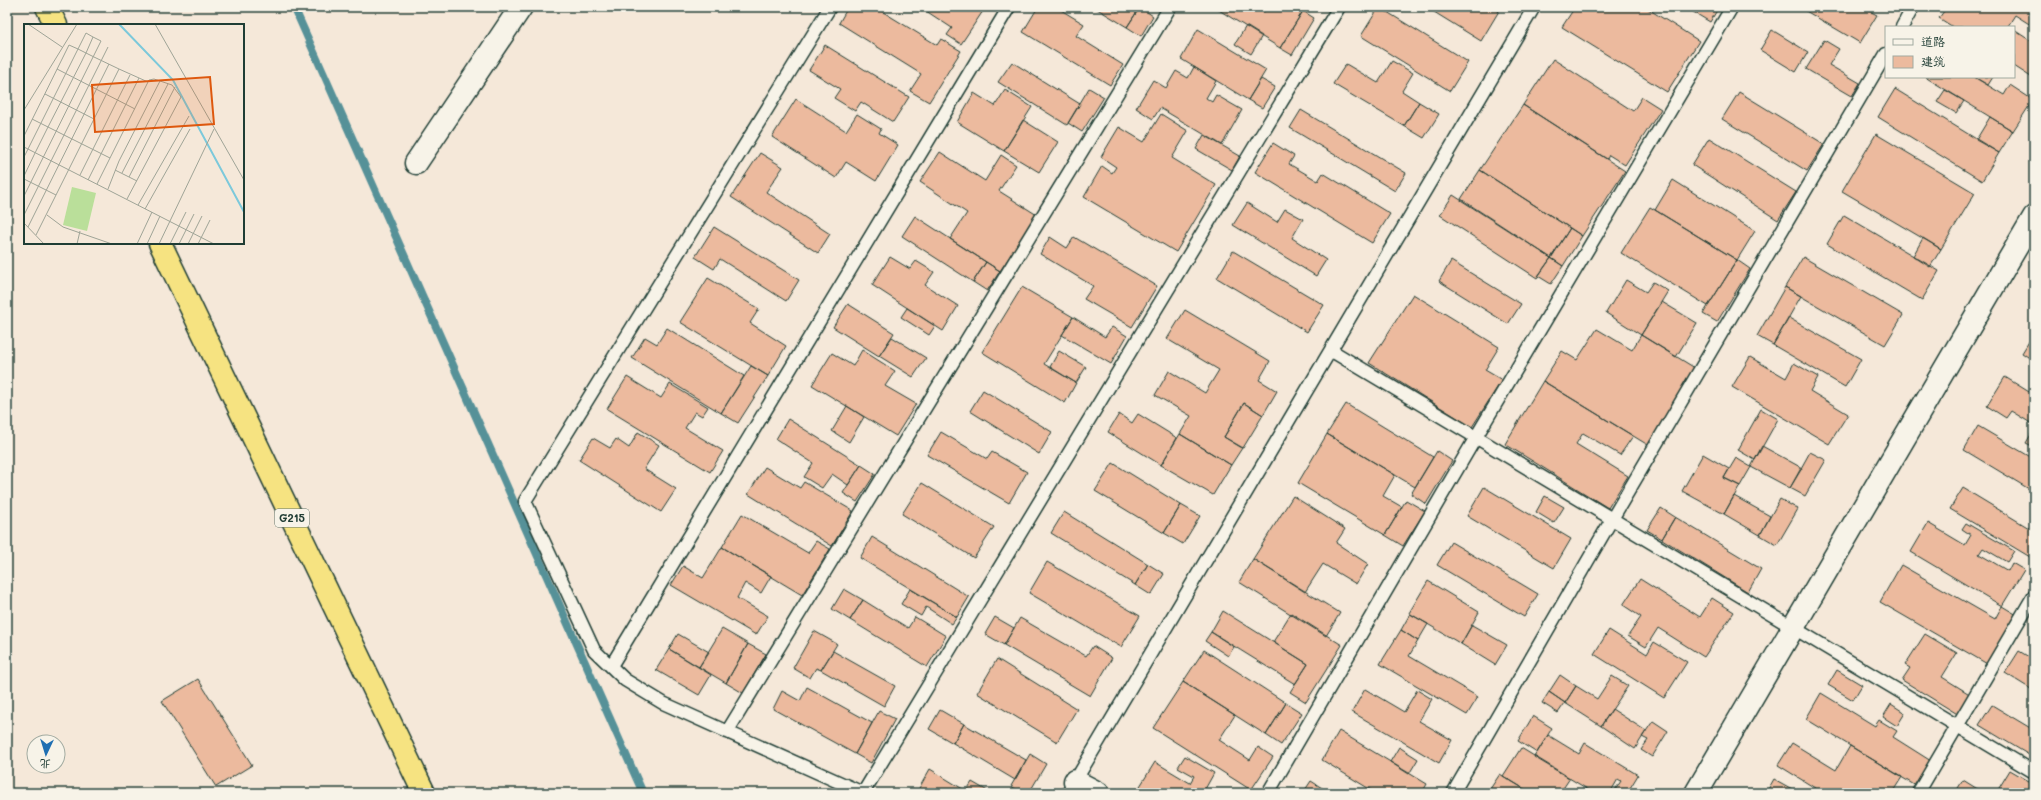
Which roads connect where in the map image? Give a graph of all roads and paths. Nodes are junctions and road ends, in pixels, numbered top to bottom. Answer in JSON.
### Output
{"nodes":[{"id":1,"x":47,"y":7,"type":"edge"},
{"id":2,"x":521,"y":7,"type":"edge"},
{"id":3,"x":830,"y":7,"type":"edge"},
{"id":4,"x":1008,"y":7,"type":"edge"},
{"id":5,"x":1170,"y":7,"type":"edge"},
{"id":6,"x":1339,"y":7,"type":"edge"},
{"id":7,"x":1534,"y":7,"type":"edge"},
{"id":8,"x":1732,"y":7,"type":"edge"},
{"id":9,"x":1914,"y":7,"type":"edge"},
{"id":10,"x":56,"y":24,"type":"edge"},
{"id":11,"x":1903,"y":26,"type":"edge"},
{"id":12,"x":1885,"y":56,"type":"edge"},
{"id":13,"x":416,"y":163,"type":"dead end"},
{"id":14,"x":2034,"y":217,"type":"edge"},
{"id":15,"x":160,"y":244,"type":"edge"},
{"id":16,"x":1332,"y":351,"type":"junction"},
{"id":17,"x":1476,"y":437,"type":"junction"},
{"id":18,"x":1612,"y":519,"type":"junction"},
{"id":19,"x":2034,"y":596,"type":"edge"},
{"id":20,"x":1793,"y":627,"type":"junction"},
{"id":21,"x":611,"y":666,"type":"junction"},
{"id":22,"x":1957,"y":726,"type":"junction"},
{"id":23,"x":727,"y":732,"type":"junction"},
{"id":24,"x":2034,"y":772,"type":"edge"},
{"id":25,"x":1071,"y":787,"type":"edge"},
{"id":26,"x":424,"y":793,"type":"edge"},
{"id":27,"x":863,"y":793,"type":"edge"},
{"id":28,"x":1098,"y":793,"type":"edge"},
{"id":29,"x":1268,"y":793,"type":"edge"},
{"id":30,"x":1453,"y":793,"type":"edge"},
{"id":31,"x":1696,"y":793,"type":"edge"},
{"id":32,"x":1918,"y":793,"type":"edge"}],
"edges":[{"from":1,"to":10,"type":"highway"},
{"from":2,"to":13,"type":"street"},
{"from":3,"to":21,"type":"lane"},
{"from":4,"to":21,"type":"lane"},
{"from":5,"to":23,"type":"lane"},
{"from":6,"to":27,"type":"lane"},
{"from":7,"to":16,"type":"lane"},
{"from":8,"to":17,"type":"lane"},
{"from":9,"to":11,"type":"lane"},
{"from":12,"to":18,"type":"lane"},
{"from":14,"to":20,"type":"street"},
{"from":15,"to":26,"type":"highway","number":"G215"},
{"from":16,"to":17,"type":"lane"},
{"from":16,"to":25,"type":"lane"},
{"from":17,"to":18,"type":"lane"},
{"from":17,"to":29,"type":"lane"},
{"from":18,"to":20,"type":"lane"},
{"from":18,"to":30,"type":"lane"},
{"from":19,"to":22,"type":"lane"},
{"from":20,"to":22,"type":"lane"},
{"from":20,"to":31,"type":"street"},
{"from":21,"to":23,"type":"lane"},
{"from":22,"to":24,"type":"lane"},
{"from":22,"to":32,"type":"lane"},
{"from":23,"to":27,"type":"lane"},
{"from":25,"to":28,"type":"street"}]}
